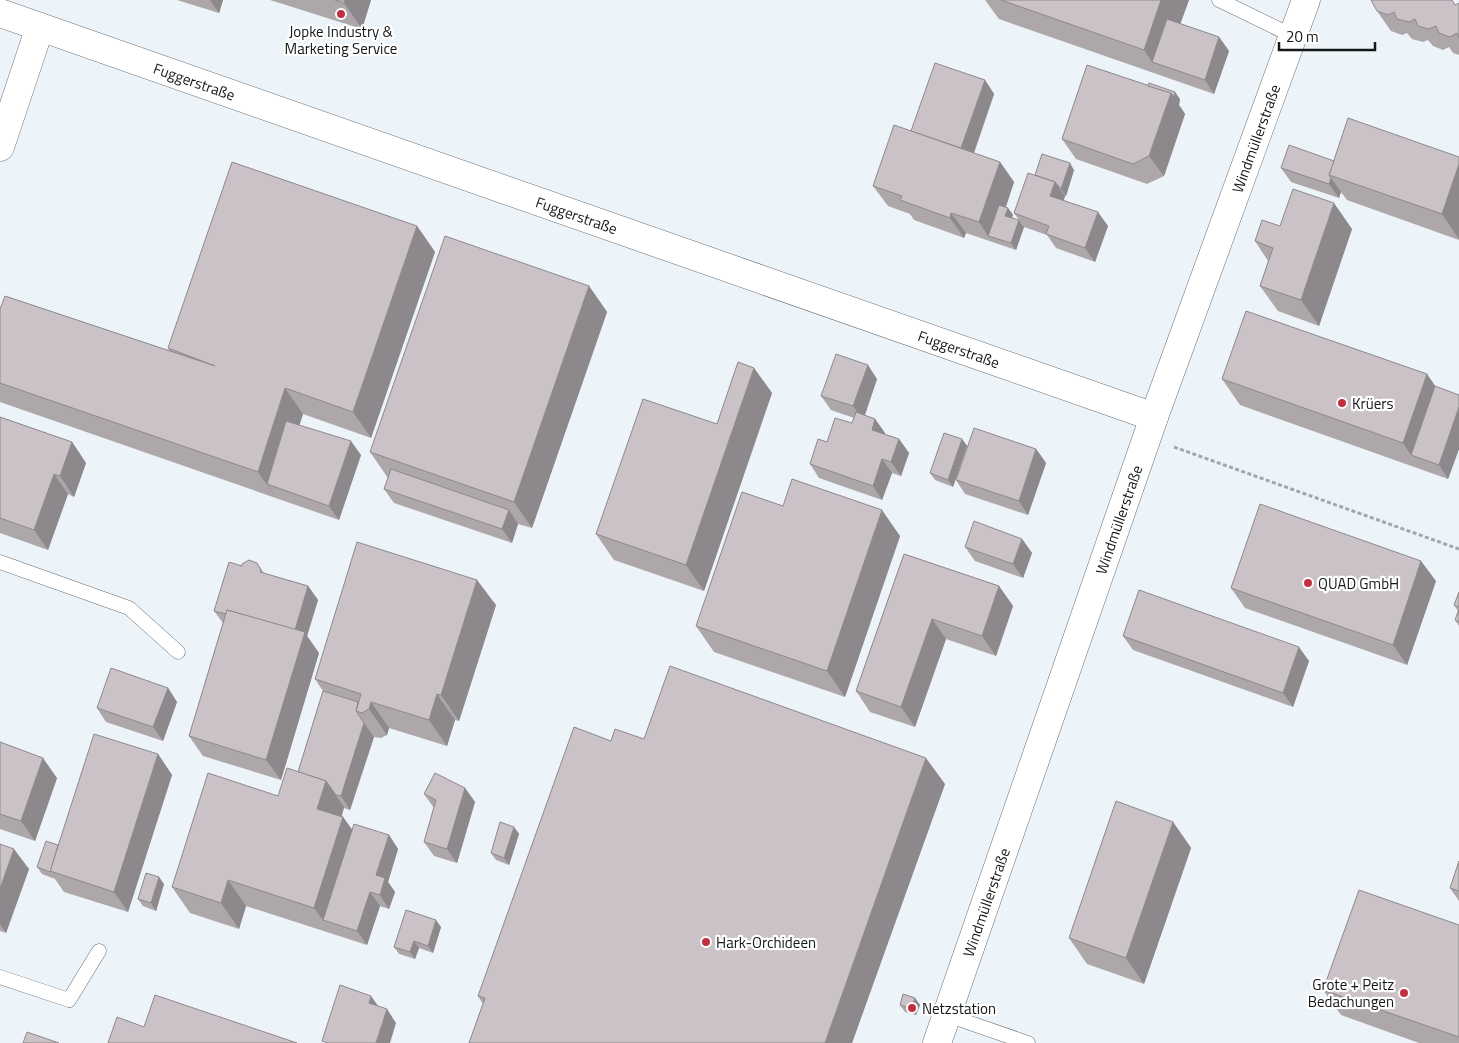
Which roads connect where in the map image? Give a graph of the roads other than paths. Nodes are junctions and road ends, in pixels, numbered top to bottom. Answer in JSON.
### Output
{"nodes":[{"id":1,"x":1219,"y":0,"type":"edge"},
{"id":2,"x":1306,"y":0,"type":"edge"},
{"id":3,"x":0,"y":13,"type":"edge"},
{"id":4,"x":40,"y":27,"type":"junction"},
{"id":5,"x":1293,"y":36,"type":"junction"},
{"id":6,"x":0,"y":147,"type":"edge"},
{"id":7,"x":1151,"y":428,"type":"junction"},
{"id":8,"x":0,"y":562,"type":"edge"},
{"id":9,"x":178,"y":652,"type":"dead end"},
{"id":10,"x":99,"y":951,"type":"dead end"},
{"id":11,"x":0,"y":976,"type":"edge"},
{"id":12,"x":947,"y":1015,"type":"junction"},
{"id":13,"x":937,"y":1043,"type":"edge"},
{"id":14,"x":1028,"y":1043,"type":"edge"}],
"edges":[{"from":1,"to":5,"type":"lane"},
{"from":2,"to":5,"type":"street","name":"Windmüllerstraße"},
{"from":3,"to":4,"type":"street","name":"Fuggerstraße"},
{"from":4,"to":6,"type":"street"},
{"from":4,"to":7,"type":"street","name":"Fuggerstraße"},
{"from":5,"to":7,"type":"street","name":"Windmüllerstraße"},
{"from":7,"to":12,"type":"street","name":"Windmüllerstraße"},
{"from":8,"to":9,"type":"lane"},
{"from":10,"to":11,"type":"lane"},
{"from":12,"to":13,"type":"street","name":"Windmüllerstraße"},
{"from":12,"to":14,"type":"lane"}]}
